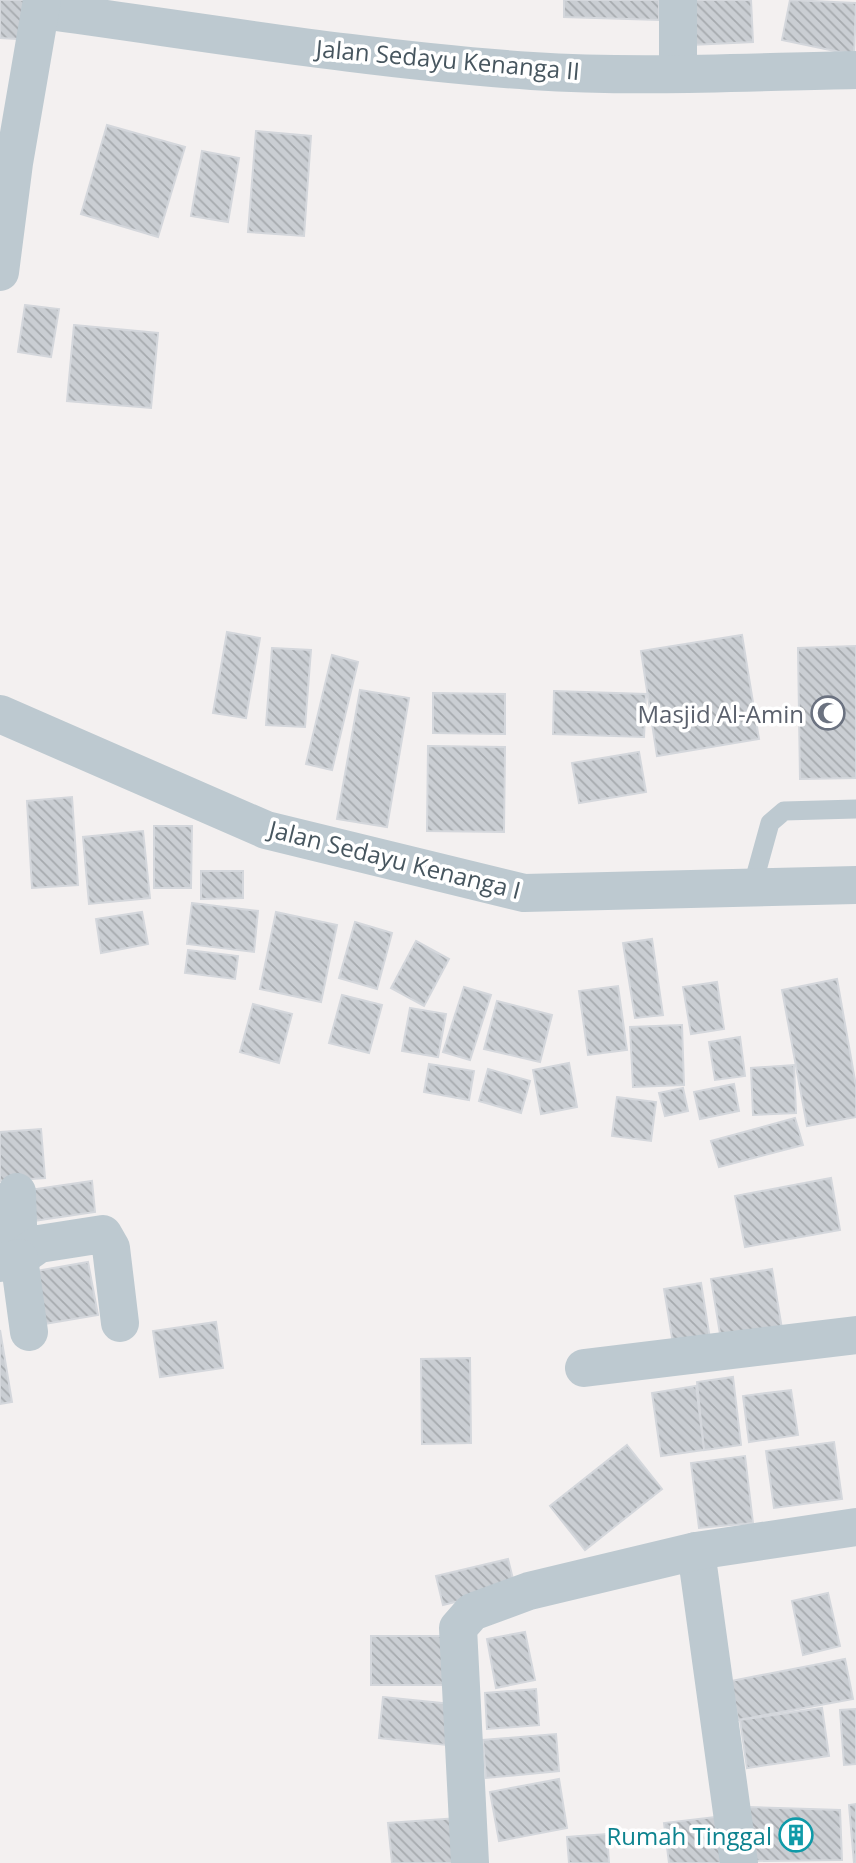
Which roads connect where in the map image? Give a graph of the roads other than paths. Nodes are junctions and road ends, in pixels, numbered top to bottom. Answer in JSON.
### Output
{"nodes":[{"id":1,"x":678,"y":0,"type":"edge"},
{"id":2,"x":42,"y":5,"type":"edge"},
{"id":3,"x":856,"y":70,"type":"edge"},
{"id":4,"x":678,"y":73,"type":"junction"},
{"id":5,"x":0,"y":272,"type":"edge"},
{"id":6,"x":0,"y":714,"type":"edge"},
{"id":7,"x":856,"y":808,"type":"edge"},
{"id":8,"x":856,"y":886,"type":"edge"},
{"id":9,"x":752,"y":888,"type":"junction"},
{"id":10,"x":18,"y":1192,"type":"dead end"},
{"id":11,"x":10,"y":1261,"type":"edge"},
{"id":12,"x":120,"y":1323,"type":"dead end"},
{"id":13,"x":29,"y":1332,"type":"dead end"},
{"id":14,"x":856,"y":1335,"type":"edge"},
{"id":15,"x":584,"y":1368,"type":"dead end"},
{"id":16,"x":856,"y":1527,"type":"edge"},
{"id":17,"x":696,"y":1551,"type":"junction"},
{"id":18,"x":471,"y":1863,"type":"edge"},
{"id":19,"x":739,"y":1863,"type":"edge"}],
"edges":[{"from":1,"to":4,"type":"street"},
{"from":2,"to":4,"type":"street","name":"Jalan Sedayu Kenanga II"},
{"from":2,"to":5,"type":"street"},
{"from":3,"to":4,"type":"street","name":"Jalan Sedayu Kenanga II"},
{"from":6,"to":9,"type":"street","name":"Jalan Sedayu Kenanga I"},
{"from":7,"to":9,"type":"lane"},
{"from":8,"to":9,"type":"street","name":"Jalan Sedayu Kenanga I"},
{"from":10,"to":11,"type":"street"},
{"from":11,"to":12,"type":"street"},
{"from":11,"to":13,"type":"street"},
{"from":14,"to":15,"type":"street"},
{"from":16,"to":17,"type":"street"},
{"from":17,"to":18,"type":"street"},
{"from":17,"to":19,"type":"street"}]}
